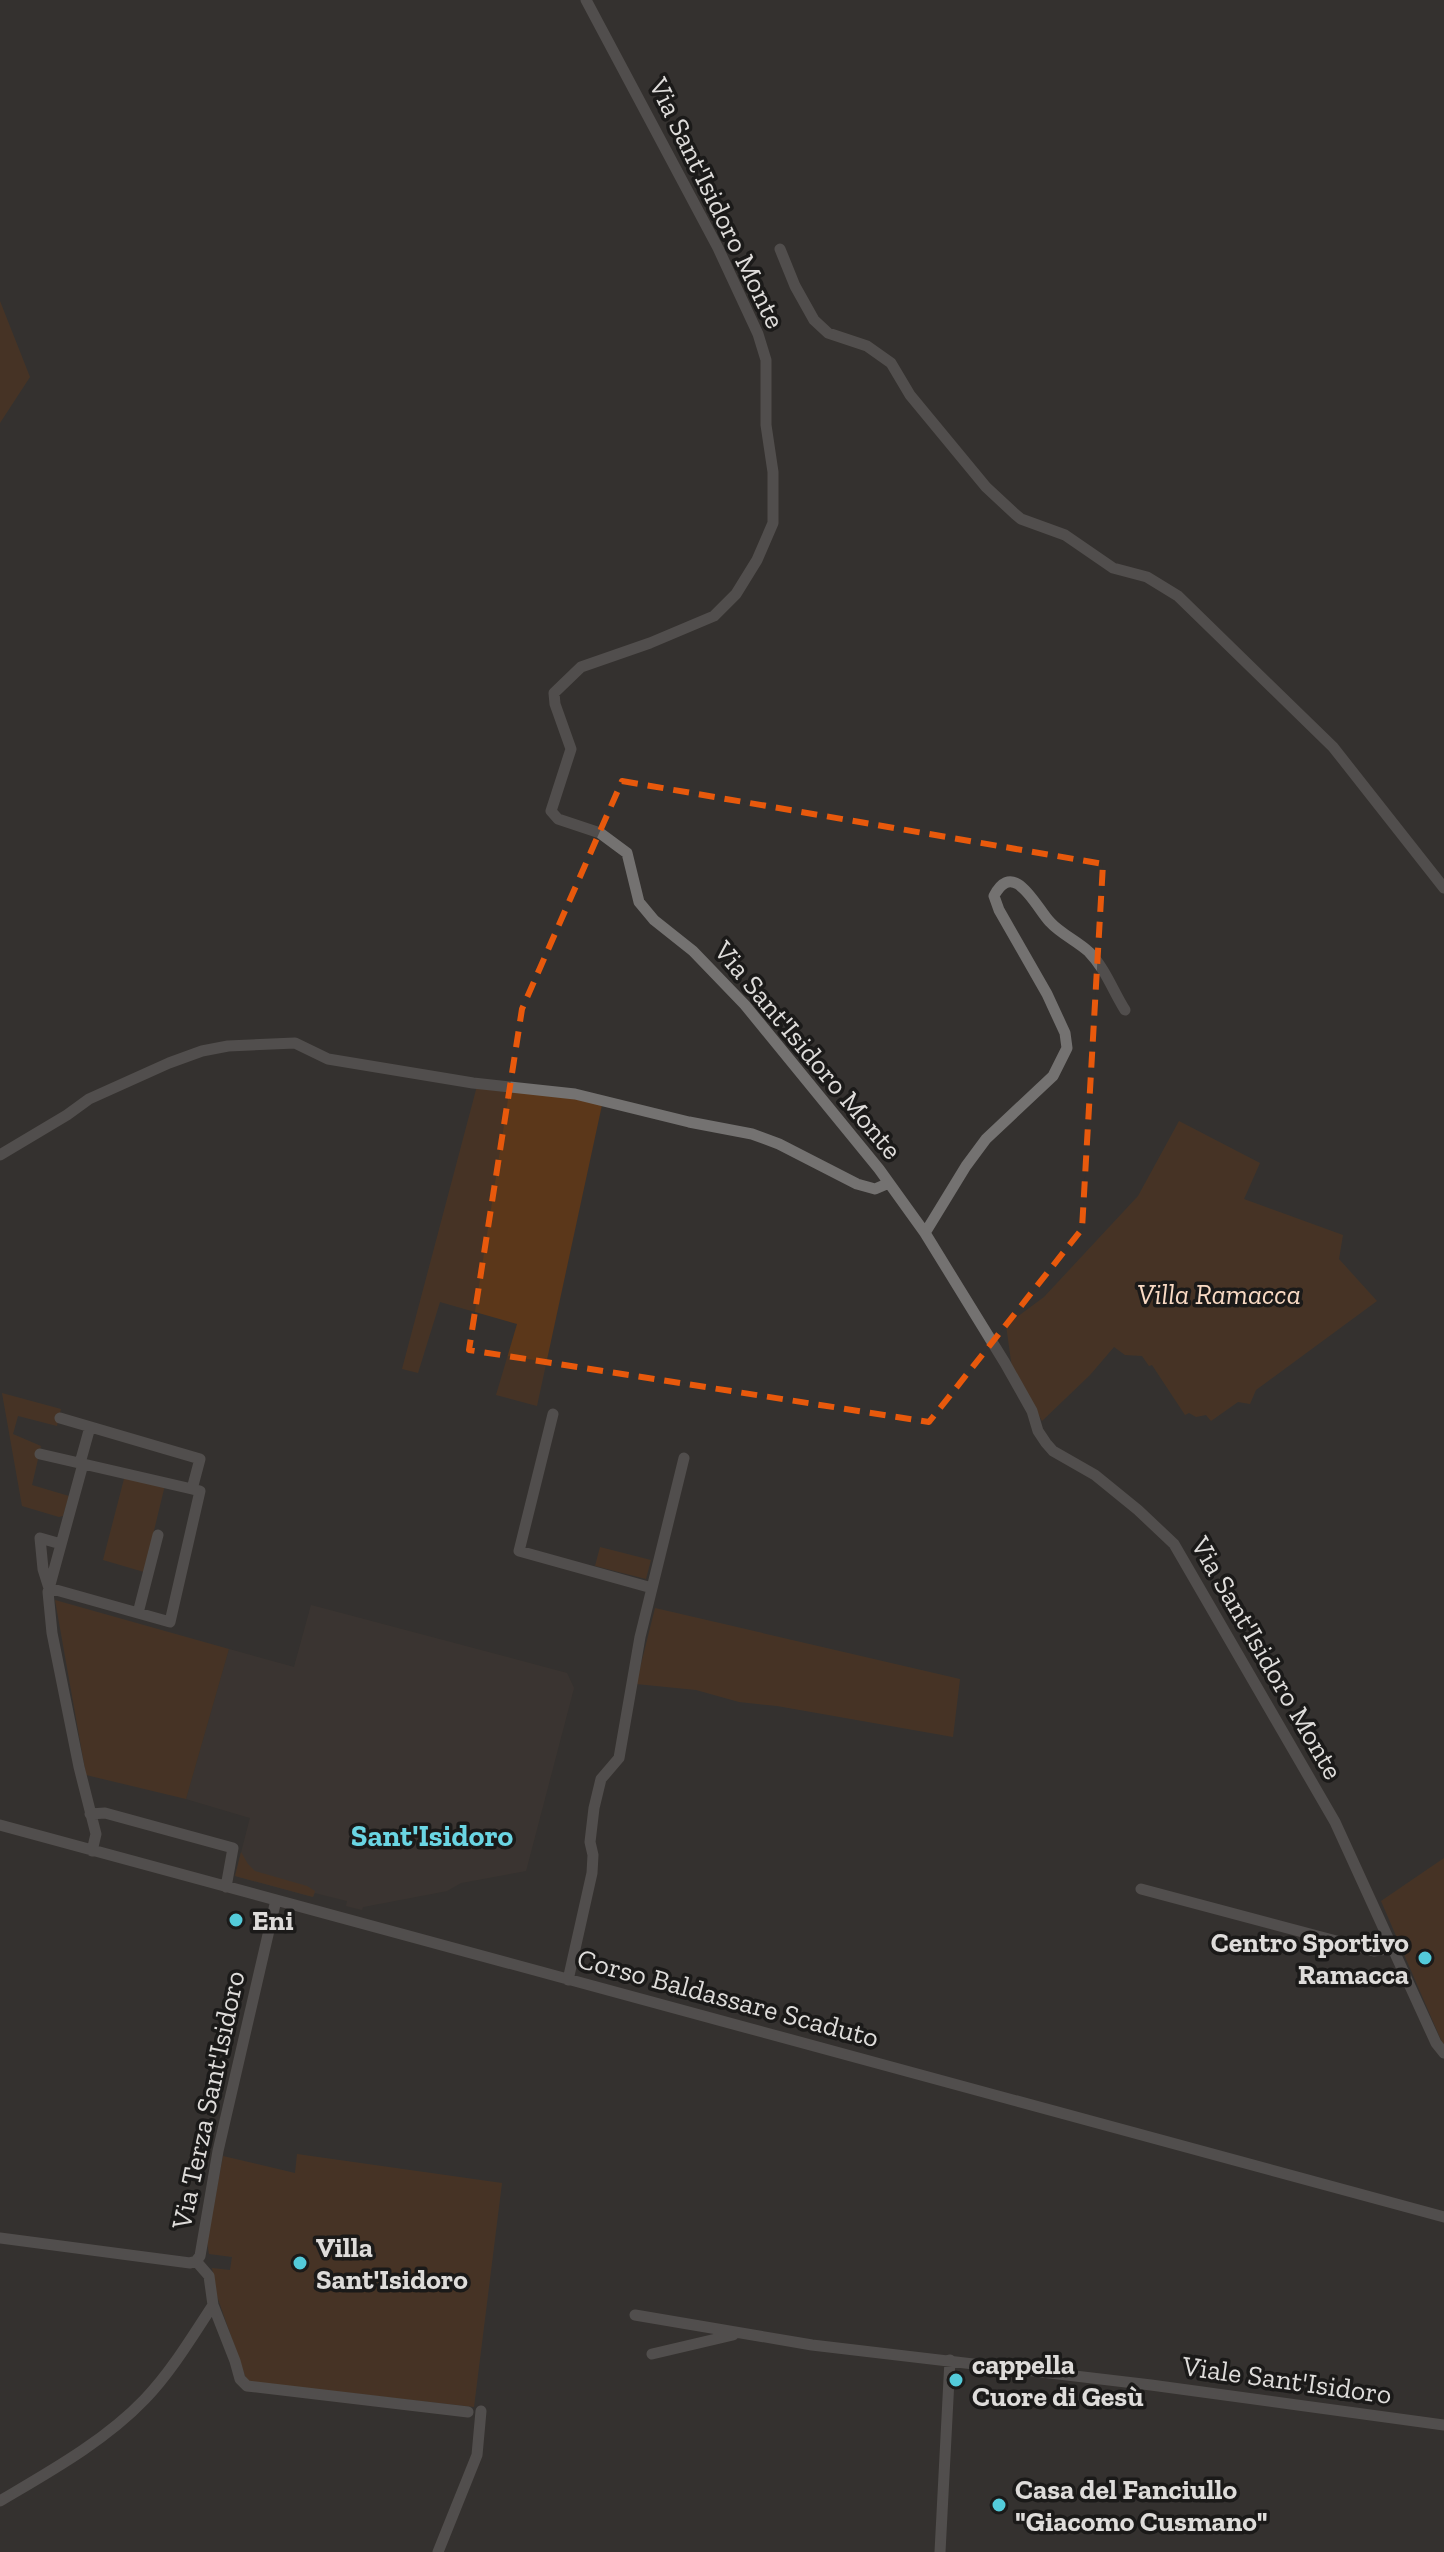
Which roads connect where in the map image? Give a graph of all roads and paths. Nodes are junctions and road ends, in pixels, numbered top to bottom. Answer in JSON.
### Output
{"nodes":[{"id":1,"x":586,"y":0,"type":"edge"},
{"id":2,"x":780,"y":249,"type":"dead end"},
{"id":3,"x":1444,"y":888,"type":"edge"},
{"id":4,"x":1125,"y":1010,"type":"dead end"},
{"id":5,"x":0,"y":1155,"type":"edge"},
{"id":6,"x":889,"y":1183,"type":"junction"},
{"id":7,"x":925,"y":1233,"type":"junction"},
{"id":8,"x":553,"y":1414,"type":"dead end"},
{"id":9,"x":60,"y":1418,"type":"dead end"},
{"id":10,"x":90,"y":1427,"type":"junction"},
{"id":11,"x":40,"y":1454,"type":"dead end"},
{"id":12,"x":684,"y":1458,"type":"dead end"},
{"id":13,"x":82,"y":1464,"type":"junction"},
{"id":14,"x":192,"y":1489,"type":"junction"},
{"id":15,"x":158,"y":1535,"type":"dead end"},
{"id":16,"x":61,"y":1544,"type":"junction"},
{"id":17,"x":49,"y":1588,"type":"junction"},
{"id":18,"x":652,"y":1588,"type":"junction"},
{"id":19,"x":138,"y":1613,"type":"junction"},
{"id":20,"x":90,"y":1814,"type":"junction"},
{"id":21,"x":0,"y":1825,"type":"edge"},
{"id":22,"x":92,"y":1851,"type":"junction"},
{"id":23,"x":226,"y":1887,"type":"junction"},
{"id":24,"x":1141,"y":1889,"type":"dead end"},
{"id":25,"x":276,"y":1900,"type":"junction"},
{"id":26,"x":1393,"y":1948,"type":"junction"},
{"id":27,"x":568,"y":1980,"type":"junction"},
{"id":28,"x":1444,"y":2053,"type":"edge"},
{"id":29,"x":1444,"y":2217,"type":"edge"},
{"id":30,"x":0,"y":2238,"type":"edge"},
{"id":31,"x":196,"y":2261,"type":"junction"},
{"id":32,"x":213,"y":2305,"type":"junction"},
{"id":33,"x":635,"y":2315,"type":"dead end"},
{"id":34,"x":743,"y":2333,"type":"junction"},
{"id":35,"x":652,"y":2354,"type":"dead end"},
{"id":36,"x":950,"y":2360,"type":"junction"},
{"id":37,"x":481,"y":2411,"type":"dead end"},
{"id":38,"x":468,"y":2412,"type":"dead end"},
{"id":39,"x":1444,"y":2425,"type":"edge"},
{"id":40,"x":0,"y":2501,"type":"edge"},
{"id":41,"x":438,"y":2552,"type":"edge"},
{"id":42,"x":940,"y":2552,"type":"edge"}],
"edges":[{"from":1,"to":6,"type":"street","name":"Via Sant'Isidoro Monte"},
{"from":2,"to":3,"type":"street"},
{"from":4,"to":7,"type":"street"},
{"from":5,"to":6,"type":"street"},
{"from":6,"to":7,"type":"street","name":"Via Sant'Isidoro Monte"},
{"from":7,"to":26,"type":"street","name":"Via Sant'Isidoro Monte"},
{"from":8,"to":18,"type":"street"},
{"from":9,"to":10,"type":"street"},
{"from":10,"to":13,"type":"street"},
{"from":10,"to":14,"type":"street"},
{"from":11,"to":13,"type":"street"},
{"from":12,"to":18,"type":"street"},
{"from":13,"to":14,"type":"street"},
{"from":13,"to":16,"type":"street"},
{"from":14,"to":19,"type":"street"},
{"from":15,"to":19,"type":"street"},
{"from":16,"to":17,"type":"street"},
{"from":16,"to":17,"type":"street"},
{"from":17,"to":19,"type":"street"},
{"from":17,"to":20,"type":"street"},
{"from":18,"to":27,"type":"street"},
{"from":20,"to":22,"type":"street"},
{"from":20,"to":23,"type":"street"},
{"from":21,"to":22,"type":"street","name":"Corso Baldassare Scaduto"},
{"from":22,"to":23,"type":"street","name":"Corso Baldassare Scaduto"},
{"from":23,"to":25,"type":"street","name":"Corso Baldassare Scaduto"},
{"from":24,"to":26,"type":"street"},
{"from":25,"to":27,"type":"street","name":"Corso Baldassare Scaduto"},
{"from":25,"to":31,"type":"street","name":"Via Terza Sant'Isidoro"},
{"from":26,"to":28,"type":"street","name":"Via Sant'Isidoro Monte"},
{"from":27,"to":29,"type":"street","name":"Corso Baldassare Scaduto"},
{"from":30,"to":31,"type":"street"},
{"from":31,"to":32,"type":"street"},
{"from":32,"to":38,"type":"street"},
{"from":32,"to":40,"type":"street"},
{"from":33,"to":34,"type":"street","name":"Viale Sant'Isidoro"},
{"from":34,"to":35,"type":"street","name":"Viale Sant'Isidoro"},
{"from":34,"to":36,"type":"street","name":"Viale Sant'Isidoro"},
{"from":36,"to":39,"type":"street","name":"Viale Sant'Isidoro"},
{"from":36,"to":42,"type":"street"},
{"from":37,"to":41,"type":"street"}]}
